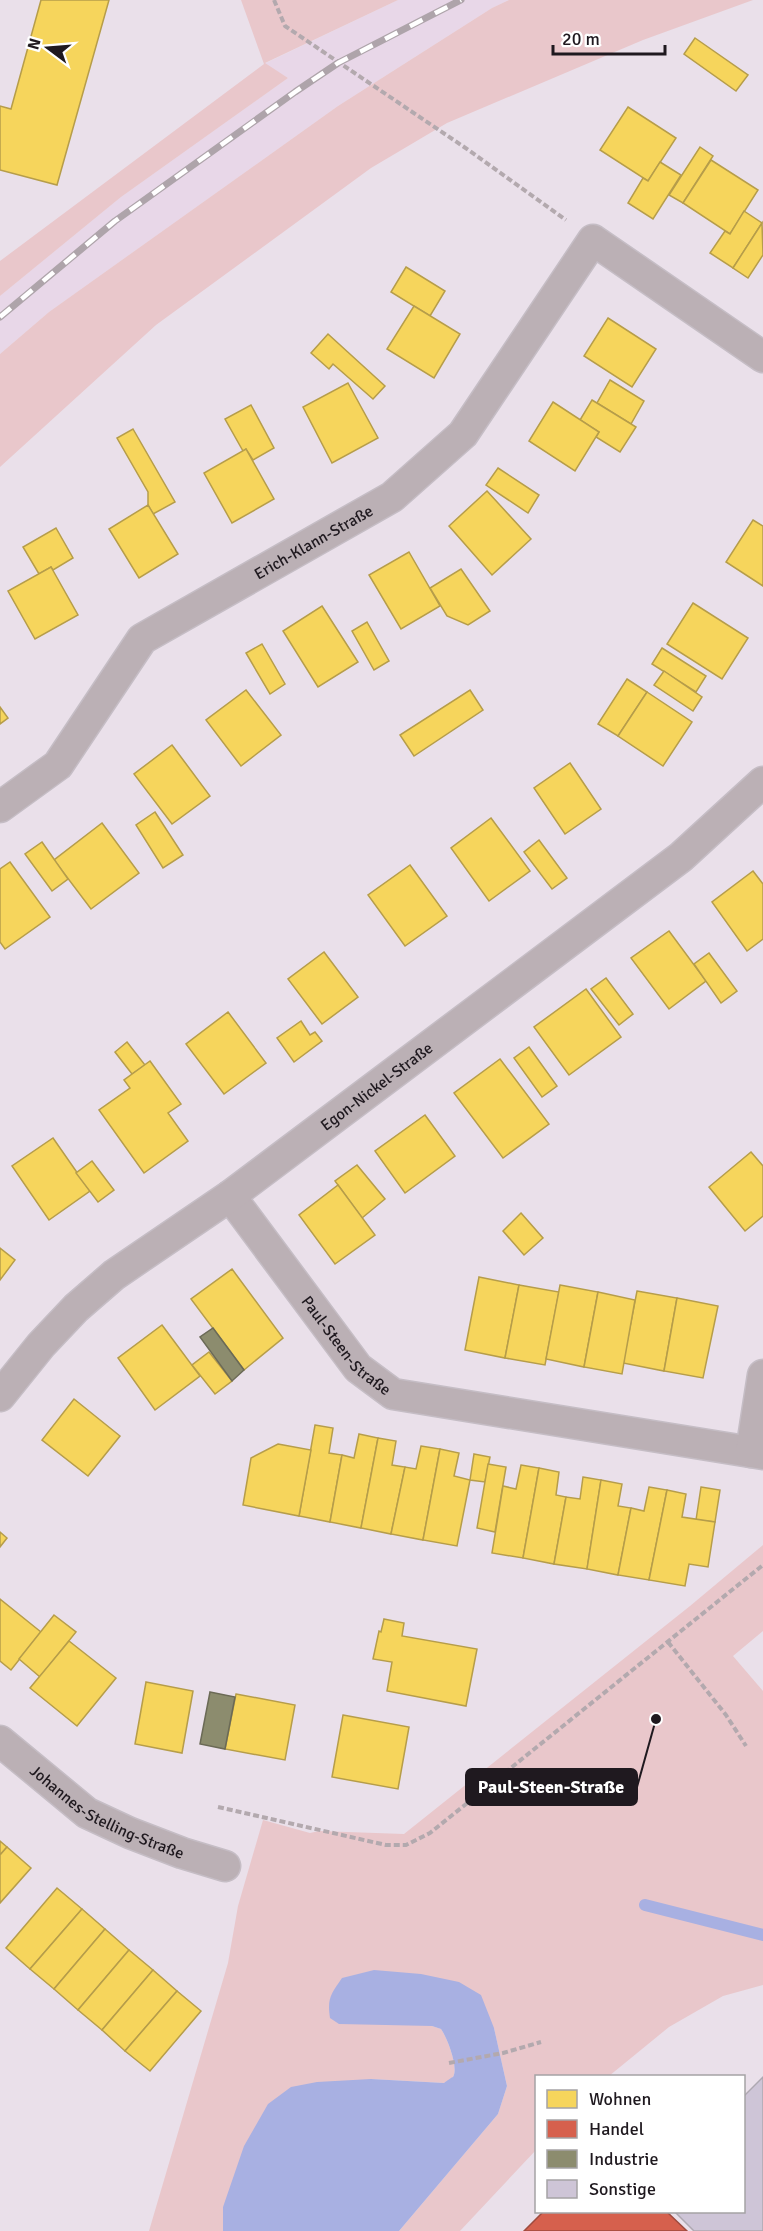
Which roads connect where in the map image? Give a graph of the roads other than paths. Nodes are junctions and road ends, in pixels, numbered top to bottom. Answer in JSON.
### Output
{"nodes":[{"id":1,"x":763,"y":357,"type":"edge"},
{"id":2,"x":763,"y":782,"type":"edge"},
{"id":3,"x":0,"y":807,"type":"edge"},
{"id":4,"x":230,"y":1196,"type":"junction"},
{"id":5,"x":763,"y":1375,"type":"edge"},
{"id":6,"x":0,"y":1396,"type":"edge"},
{"id":7,"x":757,"y":1453,"type":"edge"},
{"id":8,"x":0,"y":1741,"type":"edge"},
{"id":9,"x":225,"y":1866,"type":"dead end"}],
"edges":[{"from":1,"to":3,"type":"street","name":"Erich-Klann-Straße"},
{"from":2,"to":4,"type":"street","name":"Egon-Nickel-Straße"},
{"from":4,"to":6,"type":"street","name":"Egon-Nickel-Straße"},
{"from":4,"to":7,"type":"street","name":"Paul-Steen-Straße"},
{"from":5,"to":7,"type":"street"},
{"from":8,"to":9,"type":"street","name":"Johannes-Stelling-Straße"}]}
